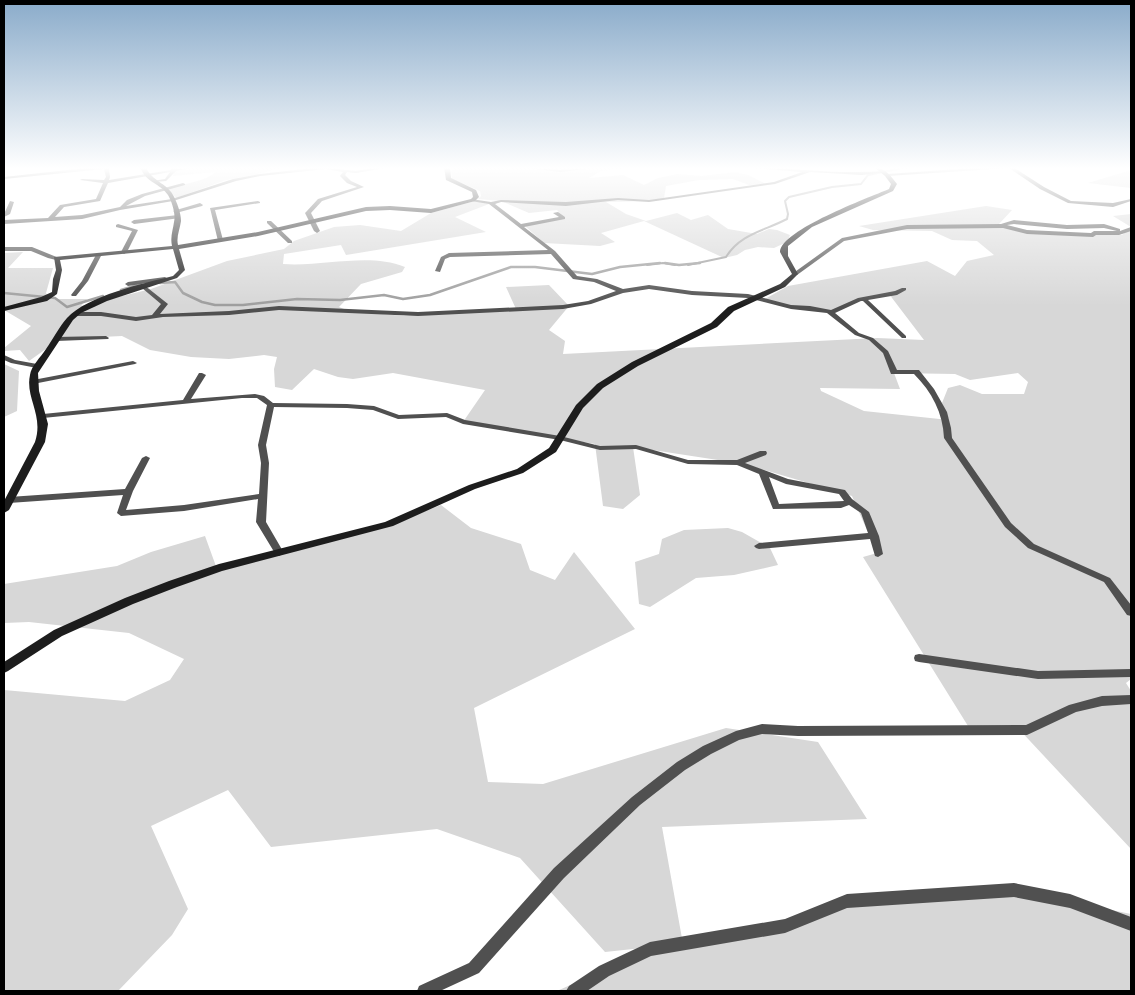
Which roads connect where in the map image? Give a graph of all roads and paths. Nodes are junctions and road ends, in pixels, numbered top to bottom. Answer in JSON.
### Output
{"nodes":[{"id":1,"x":55,"y":213,"type":"edge"},
{"id":2,"x":97,"y":213,"type":"edge"},
{"id":3,"x":212,"y":213,"type":"edge"},
{"id":4,"x":308,"y":213,"type":"edge"},
{"id":5,"x":347,"y":213,"type":"edge"},
{"id":6,"x":504,"y":213,"type":"edge"},
{"id":7,"x":556,"y":213,"type":"dead end"},
{"id":8,"x":838,"y":213,"type":"edge"},
{"id":9,"x":177,"y":214,"type":"joint"},
{"id":10,"x":50,"y":219,"type":"junction"},
{"id":11,"x":310,"y":221,"type":"junction"},
{"id":12,"x":4,"y":222,"type":"edge"},
{"id":13,"x":134,"y":222,"type":"dead end"},
{"id":14,"x":269,"y":222,"type":"dead end"},
{"id":15,"x":118,"y":226,"type":"dead end"},
{"id":16,"x":520,"y":226,"type":"junction"},
{"id":17,"x":1131,"y":229,"type":"edge"},
{"id":18,"x":276,"y":230,"type":"junction"},
{"id":19,"x":318,"y":231,"type":"dead end"},
{"id":20,"x":220,"y":240,"type":"junction"},
{"id":21,"x":290,"y":242,"type":"dead end"},
{"id":22,"x":176,"y":247,"type":"junction"},
{"id":23,"x":4,"y":249,"type":"edge"},
{"id":24,"x":124,"y":252,"type":"junction"},
{"id":25,"x":554,"y":252,"type":"junction"},
{"id":26,"x":99,"y":254,"type":"junction"},
{"id":27,"x":56,"y":258,"type":"junction"},
{"id":28,"x":438,"y":272,"type":"dead end"},
{"id":29,"x":569,"y":272,"type":"joint"},
{"id":30,"x":795,"y":274,"type":"junction"},
{"id":31,"x":162,"y":280,"type":"junction"},
{"id":32,"x":128,"y":284,"type":"dead end"},
{"id":33,"x":146,"y":286,"type":"junction"},
{"id":34,"x":904,"y":289,"type":"dead end"},
{"id":35,"x":622,"y":291,"type":"junction"},
{"id":36,"x":74,"y":295,"type":"dead end"},
{"id":37,"x":756,"y":298,"type":"junction"},
{"id":38,"x":860,"y":299,"type":"junction"},
{"id":39,"x":4,"y":309,"type":"edge"},
{"id":40,"x":832,"y":312,"type":"junction"},
{"id":41,"x":75,"y":314,"type":"junction"},
{"id":42,"x":154,"y":316,"type":"junction"},
{"id":43,"x":904,"y":337,"type":"dead end"},
{"id":44,"x":106,"y":338,"type":"dead end"},
{"id":45,"x":56,"y":339,"type":"junction"},
{"id":46,"x":4,"y":357,"type":"edge"},
{"id":47,"x":133,"y":362,"type":"dead end"},
{"id":48,"x":37,"y":366,"type":"junction"},
{"id":49,"x":202,"y":375,"type":"dead end"},
{"id":50,"x":33,"y":382,"type":"junction"},
{"id":51,"x":185,"y":402,"type":"junction"},
{"id":52,"x":271,"y":405,"type":"junction"},
{"id":53,"x":43,"y":416,"type":"junction"},
{"id":54,"x":560,"y":438,"type":"junction"},
{"id":55,"x":763,"y":453,"type":"dead end"},
{"id":56,"x":146,"y":458,"type":"dead end"},
{"id":57,"x":738,"y":463,"type":"junction"},
{"id":58,"x":762,"y":471,"type":"junction"},
{"id":59,"x":127,"y":492,"type":"junction"},
{"id":60,"x":263,"y":496,"type":"junction"},
{"id":61,"x":9,"y":500,"type":"junction"},
{"id":62,"x":851,"y":502,"type":"junction"},
{"id":63,"x":4,"y":510,"type":"edge"},
{"id":64,"x":874,"y":536,"type":"junction"},
{"id":65,"x":759,"y":546,"type":"dead end"},
{"id":66,"x":279,"y":553,"type":"junction"},
{"id":67,"x":878,"y":554,"type":"dead end"},
{"id":68,"x":1131,"y":612,"type":"edge"},
{"id":69,"x":919,"y":658,"type":"dead end"},
{"id":70,"x":4,"y":668,"type":"edge"},
{"id":71,"x":1131,"y":673,"type":"edge"},
{"id":72,"x":1131,"y":700,"type":"edge"},
{"id":73,"x":1131,"y":924,"type":"edge"},
{"id":74,"x":424,"y":991,"type":"edge"},
{"id":75,"x":574,"y":991,"type":"edge"}],
"edges":[{"from":1,"to":10,"type":"street"},
{"from":2,"to":10,"type":"street"},
{"from":3,"to":20,"type":"street"},
{"from":4,"to":11,"type":"street"},
{"from":5,"to":11,"type":"street"},
{"from":6,"to":16,"type":"street"},
{"from":7,"to":16,"type":"street"},
{"from":8,"to":30,"type":"street"},
{"from":9,"to":13,"type":"street"},
{"from":9,"to":22,"type":"street"},
{"from":10,"to":12,"type":"street"},
{"from":11,"to":18,"type":"street"},
{"from":11,"to":19,"type":"street"},
{"from":14,"to":18,"type":"street"},
{"from":15,"to":24,"type":"street"},
{"from":16,"to":25,"type":"street"},
{"from":17,"to":30,"type":"street"},
{"from":18,"to":20,"type":"street"},
{"from":18,"to":21,"type":"street"},
{"from":20,"to":22,"type":"street"},
{"from":22,"to":24,"type":"street"},
{"from":22,"to":31,"type":"street"},
{"from":23,"to":27,"type":"street"},
{"from":24,"to":26,"type":"street"},
{"from":25,"to":28,"type":"street"},
{"from":25,"to":29,"type":"street"},
{"from":26,"to":27,"type":"street"},
{"from":26,"to":36,"type":"street"},
{"from":27,"to":39,"type":"street"},
{"from":29,"to":35,"type":"street"},
{"from":30,"to":37,"type":"street"},
{"from":31,"to":32,"type":"street"},
{"from":31,"to":33,"type":"street"},
{"from":33,"to":41,"type":"street"},
{"from":33,"to":42,"type":"street"},
{"from":34,"to":38,"type":"street"},
{"from":35,"to":37,"type":"street"},
{"from":35,"to":42,"type":"street"},
{"from":37,"to":40,"type":"street"},
{"from":37,"to":54,"type":"street"},
{"from":38,"to":40,"type":"street"},
{"from":38,"to":43,"type":"street"},
{"from":40,"to":68,"type":"street"},
{"from":41,"to":42,"type":"street"},
{"from":41,"to":45,"type":"street"},
{"from":44,"to":45,"type":"street"},
{"from":45,"to":48,"type":"street"},
{"from":46,"to":48,"type":"street"},
{"from":47,"to":50,"type":"street"},
{"from":48,"to":50,"type":"street"},
{"from":49,"to":51,"type":"street"},
{"from":50,"to":53,"type":"street"},
{"from":51,"to":52,"type":"street"},
{"from":51,"to":53,"type":"street"},
{"from":52,"to":54,"type":"street"},
{"from":52,"to":60,"type":"street"},
{"from":53,"to":61,"type":"street"},
{"from":54,"to":57,"type":"street"},
{"from":54,"to":66,"type":"street"},
{"from":55,"to":57,"type":"street"},
{"from":56,"to":59,"type":"street"},
{"from":57,"to":58,"type":"street"},
{"from":58,"to":62,"type":"street"},
{"from":58,"to":62,"type":"street"},
{"from":59,"to":60,"type":"street"},
{"from":59,"to":61,"type":"street"},
{"from":60,"to":66,"type":"street"},
{"from":61,"to":63,"type":"street"},
{"from":62,"to":64,"type":"street"},
{"from":64,"to":65,"type":"street"},
{"from":64,"to":67,"type":"street"},
{"from":66,"to":70,"type":"street"},
{"from":69,"to":71,"type":"street"},
{"from":72,"to":74,"type":"street"},
{"from":73,"to":75,"type":"street"}]}
